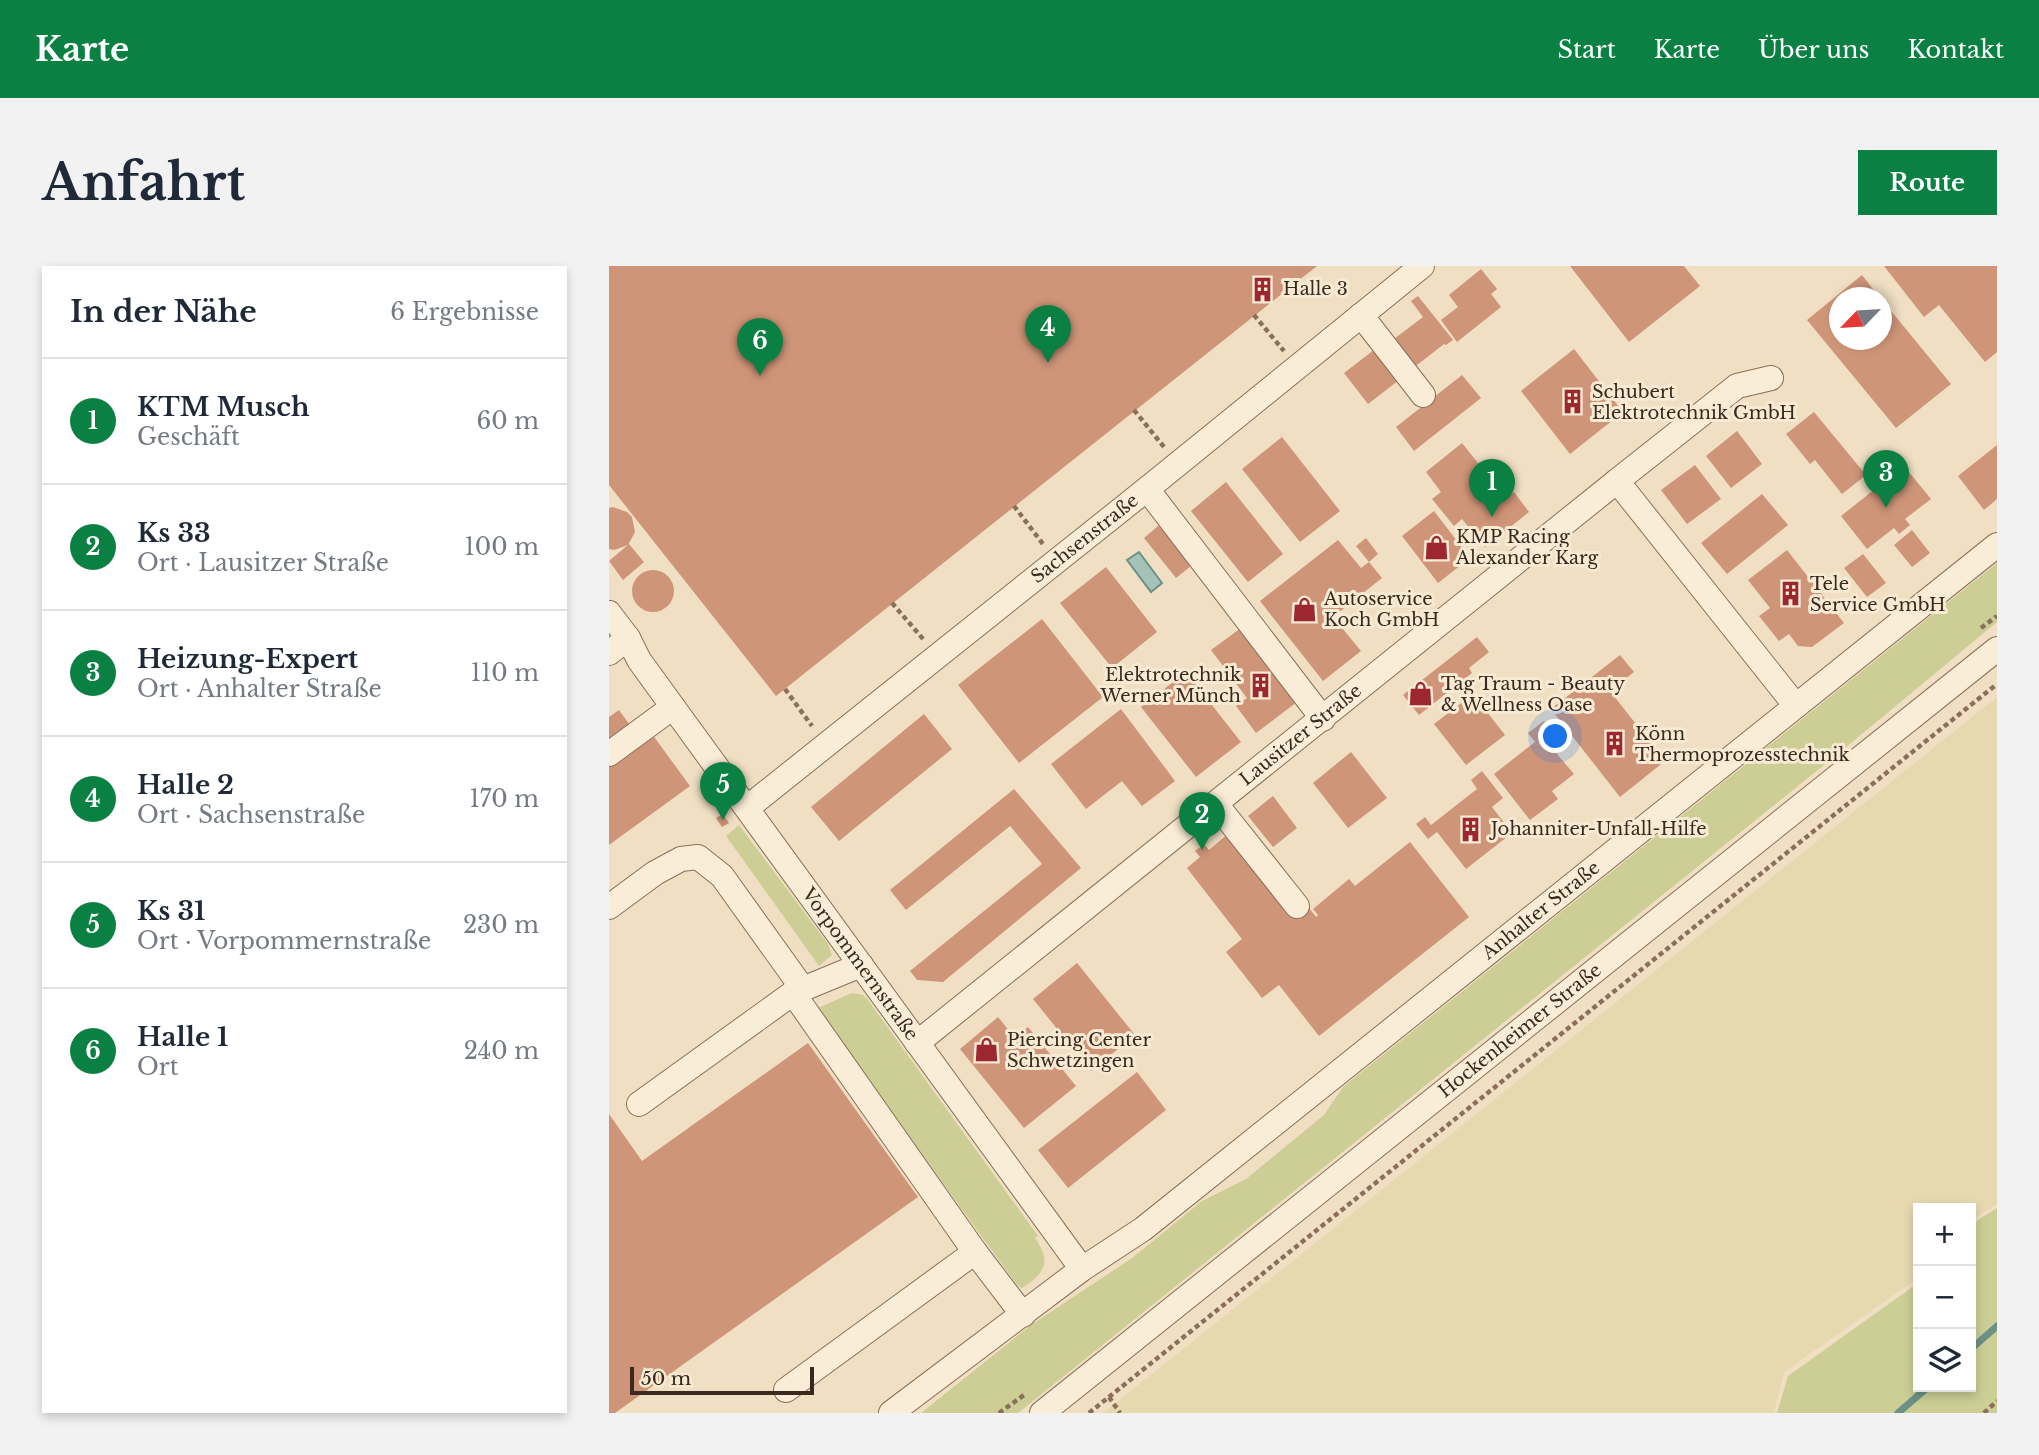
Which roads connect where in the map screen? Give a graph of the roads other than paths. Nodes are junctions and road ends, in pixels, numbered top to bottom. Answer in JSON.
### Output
{"nodes":[{"id":1,"x":1422,"y":266,"type":"edge"},
{"id":2,"x":1361,"y":316,"type":"junction"},
{"id":3,"x":1771,"y":378,"type":"dead end"},
{"id":4,"x":1423,"y":395,"type":"dead end"},
{"id":5,"x":1617,"y":481,"type":"junction"},
{"id":6,"x":1147,"y":489,"type":"junction"},
{"id":7,"x":1997,"y":545,"type":"edge"},
{"id":8,"x":609,"y":613,"type":"edge"},
{"id":9,"x":619,"y":645,"type":"edge"},
{"id":10,"x":1997,"y":649,"type":"edge"},
{"id":11,"x":1796,"y":706,"type":"junction"},
{"id":12,"x":673,"y":707,"type":"junction"},
{"id":13,"x":1323,"y":719,"type":"junction"},
{"id":14,"x":609,"y":754,"type":"edge"},
{"id":15,"x":1216,"y":804,"type":"junction"},
{"id":16,"x":747,"y":808,"type":"junction"},
{"id":17,"x":1297,"y":906,"type":"dead end"},
{"id":18,"x":609,"y":907,"type":"edge"},
{"id":19,"x":861,"y":965,"type":"junction"},
{"id":20,"x":798,"y":991,"type":"junction"},
{"id":21,"x":917,"y":1043,"type":"junction"},
{"id":22,"x":639,"y":1104,"type":"dead end"},
{"id":23,"x":975,"y":1252,"type":"junction"},
{"id":24,"x":1082,"y":1269,"type":"junction"},
{"id":25,"x":1023,"y":1315,"type":"junction"},
{"id":26,"x":786,"y":1390,"type":"dead end"},
{"id":27,"x":891,"y":1413,"type":"edge"},
{"id":28,"x":1042,"y":1413,"type":"edge"}],
"edges":[{"from":1,"to":2,"type":"street","name":"Sachsenstraße"},
{"from":2,"to":4,"type":"street"},
{"from":2,"to":6,"type":"street","name":"Sachsenstraße"},
{"from":3,"to":5,"type":"street","name":"Lausitzer Straße"},
{"from":5,"to":11,"type":"street"},
{"from":5,"to":13,"type":"street","name":"Lausitzer Straße"},
{"from":6,"to":13,"type":"street"},
{"from":6,"to":16,"type":"street","name":"Sachsenstraße"},
{"from":7,"to":11,"type":"street","name":"Anhalter Straße"},
{"from":8,"to":9,"type":"street","name":"Vorpommernstraße"},
{"from":9,"to":12,"type":"street","name":"Vorpommernstraße"},
{"from":10,"to":28,"type":"street","name":"Hockenheimer Straße"},
{"from":11,"to":24,"type":"street","name":"Anhalter Straße"},
{"from":12,"to":14,"type":"street"},
{"from":12,"to":16,"type":"street","name":"Vorpommernstraße"},
{"from":13,"to":15,"type":"street","name":"Lausitzer Straße"},
{"from":15,"to":17,"type":"street"},
{"from":15,"to":21,"type":"street","name":"Lausitzer Straße"},
{"from":16,"to":19,"type":"street","name":"Vorpommernstraße"},
{"from":18,"to":20,"type":"street"},
{"from":19,"to":20,"type":"street"},
{"from":19,"to":21,"type":"street","name":"Vorpommernstraße"},
{"from":20,"to":22,"type":"street"},
{"from":20,"to":23,"type":"street"},
{"from":21,"to":24,"type":"street","name":"Vorpommernstraße"},
{"from":23,"to":25,"type":"street"},
{"from":23,"to":26,"type":"street"},
{"from":24,"to":25,"type":"street"},
{"from":25,"to":27,"type":"street"}]}
